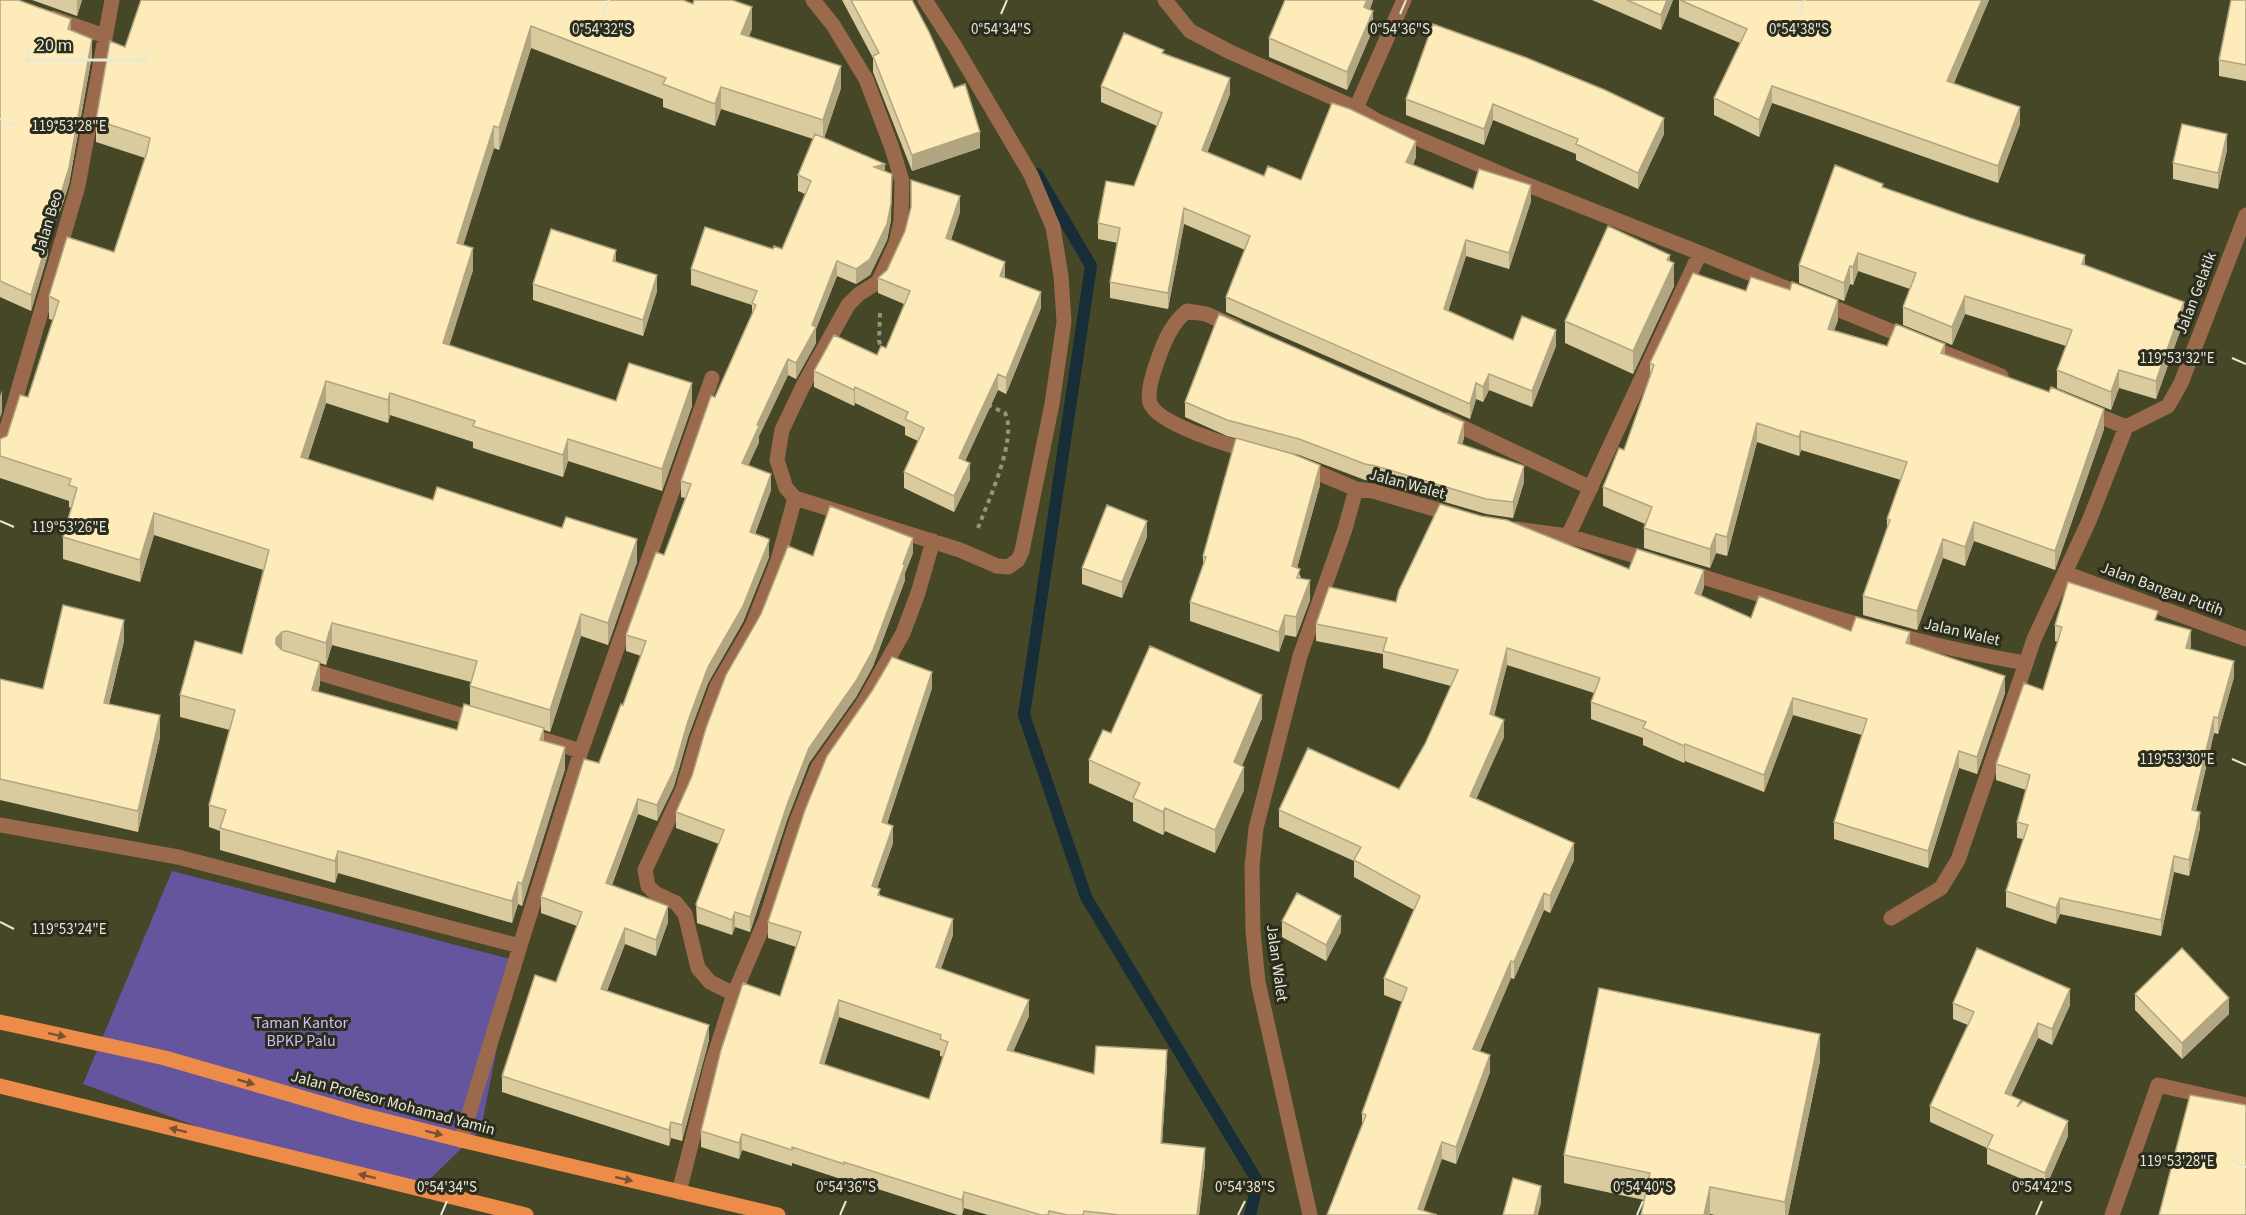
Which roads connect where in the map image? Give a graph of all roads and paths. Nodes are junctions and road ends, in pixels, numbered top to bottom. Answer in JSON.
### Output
{"nodes":[{"id":1,"x":112,"y":0,"type":"edge"},
{"id":2,"x":813,"y":0,"type":"edge"},
{"id":3,"x":925,"y":0,"type":"edge"},
{"id":4,"x":1166,"y":0,"type":"edge"},
{"id":5,"x":1404,"y":0,"type":"edge"},
{"id":6,"x":43,"y":14,"type":"edge"},
{"id":7,"x":105,"y":36,"type":"junction"},
{"id":8,"x":1356,"y":108,"type":"junction"},
{"id":9,"x":2246,"y":215,"type":"edge"},
{"id":10,"x":1700,"y":253,"type":"junction"},
{"id":11,"x":878,"y":282,"type":"junction"},
{"id":12,"x":1245,"y":331,"type":"edge"},
{"id":13,"x":885,"y":356,"type":"edge"},
{"id":14,"x":712,"y":378,"type":"dead end"},
{"id":15,"x":2017,"y":382,"type":"edge"},
{"id":16,"x":985,"y":404,"type":"edge"},
{"id":17,"x":2071,"y":404,"type":"edge"},
{"id":18,"x":1431,"y":412,"type":"edge"},
{"id":19,"x":2126,"y":427,"type":"junction"},
{"id":20,"x":0,"y":453,"type":"edge"},
{"id":21,"x":1265,"y":455,"type":"edge"},
{"id":22,"x":1285,"y":461,"type":"edge"},
{"id":23,"x":1591,"y":488,"type":"junction"},
{"id":24,"x":1356,"y":489,"type":"junction"},
{"id":25,"x":795,"y":498,"type":"junction"},
{"id":26,"x":1473,"y":521,"type":"edge"},
{"id":27,"x":1505,"y":527,"type":"edge"},
{"id":28,"x":1568,"y":536,"type":"junction"},
{"id":29,"x":933,"y":542,"type":"junction"},
{"id":30,"x":968,"y":554,"type":"junction"},
{"id":31,"x":2065,"y":573,"type":"junction"},
{"id":32,"x":2246,"y":639,"type":"edge"},
{"id":33,"x":285,"y":663,"type":"edge"},
{"id":34,"x":2026,"y":663,"type":"junction"},
{"id":35,"x":490,"y":724,"type":"edge"},
{"id":36,"x":513,"y":731,"type":"edge"},
{"id":37,"x":581,"y":751,"type":"junction"},
{"id":38,"x":0,"y":825,"type":"edge"},
{"id":39,"x":1891,"y":918,"type":"dead end"},
{"id":40,"x":519,"y":946,"type":"junction"},
{"id":41,"x":734,"y":994,"type":"junction"},
{"id":42,"x":0,"y":1022,"type":"edge"},
{"id":43,"x":0,"y":1086,"type":"edge"},
{"id":44,"x":2246,"y":1105,"type":"edge"},
{"id":45,"x":461,"y":1140,"type":"junction"},
{"id":46,"x":679,"y":1192,"type":"junction"},
{"id":47,"x":718,"y":1208,"type":"edge"},
{"id":48,"x":525,"y":1215,"type":"edge"},
{"id":49,"x":778,"y":1215,"type":"edge"},
{"id":50,"x":1310,"y":1215,"type":"edge"},
{"id":51,"x":2112,"y":1215,"type":"edge"}],
"edges":[{"from":1,"to":7,"type":"street","name":"Jalan Beo"},
{"from":2,"to":11,"type":"street"},
{"from":3,"to":30,"type":"street"},
{"from":4,"to":8,"type":"street"},
{"from":5,"to":8,"type":"street"},
{"from":6,"to":7,"type":"street"},
{"from":7,"to":20,"type":"street","name":"Jalan Beo"},
{"from":8,"to":10,"type":"street"},
{"from":9,"to":19,"type":"street","name":"Jalan Gelatik"},
{"from":10,"to":15,"type":"street"},
{"from":10,"to":23,"type":"street"},
{"from":11,"to":13,"type":"path"},
{"from":11,"to":25,"type":"street"},
{"from":12,"to":21,"type":"street"},
{"from":14,"to":37,"type":"street"},
{"from":16,"to":30,"type":"path"},
{"from":17,"to":19,"type":"street"},
{"from":18,"to":23,"type":"street"},
{"from":19,"to":31,"type":"street"},
{"from":22,"to":24,"type":"street"},
{"from":23,"to":28,"type":"street"},
{"from":24,"to":26,"type":"street","name":"Jalan Walet"},
{"from":24,"to":50,"type":"street","name":"Jalan Walet"},
{"from":25,"to":29,"type":"street"},
{"from":25,"to":41,"type":"street"},
{"from":27,"to":28,"type":"street","name":"Jalan Walet"},
{"from":28,"to":34,"type":"street","name":"Jalan Walet"},
{"from":29,"to":30,"type":"street"},
{"from":29,"to":41,"type":"street"},
{"from":31,"to":32,"type":"street","name":"Jalan Bangau Putih"},
{"from":31,"to":34,"type":"street"},
{"from":33,"to":35,"type":"street"},
{"from":34,"to":39,"type":"street"},
{"from":36,"to":37,"type":"street"},
{"from":37,"to":40,"type":"street"},
{"from":38,"to":40,"type":"street"},
{"from":40,"to":45,"type":"street"},
{"from":41,"to":46,"type":"street"},
{"from":42,"to":45,"type":"main road","name":"Jalan Profesor Mohamad Yamin","one_way":true},
{"from":48,"to":43,"type":"main road","one_way":true},
{"from":44,"to":51,"type":"street"},
{"from":45,"to":46,"type":"main road","name":"Jalan Profesor Mohamad Yamin","one_way":true},
{"from":46,"to":47,"type":"main road","name":"Jalan Profesor Mohamad Yamin"},
{"from":47,"to":49,"type":"main road","name":"Jalan Profesor Mohamad Yamin"}]}
